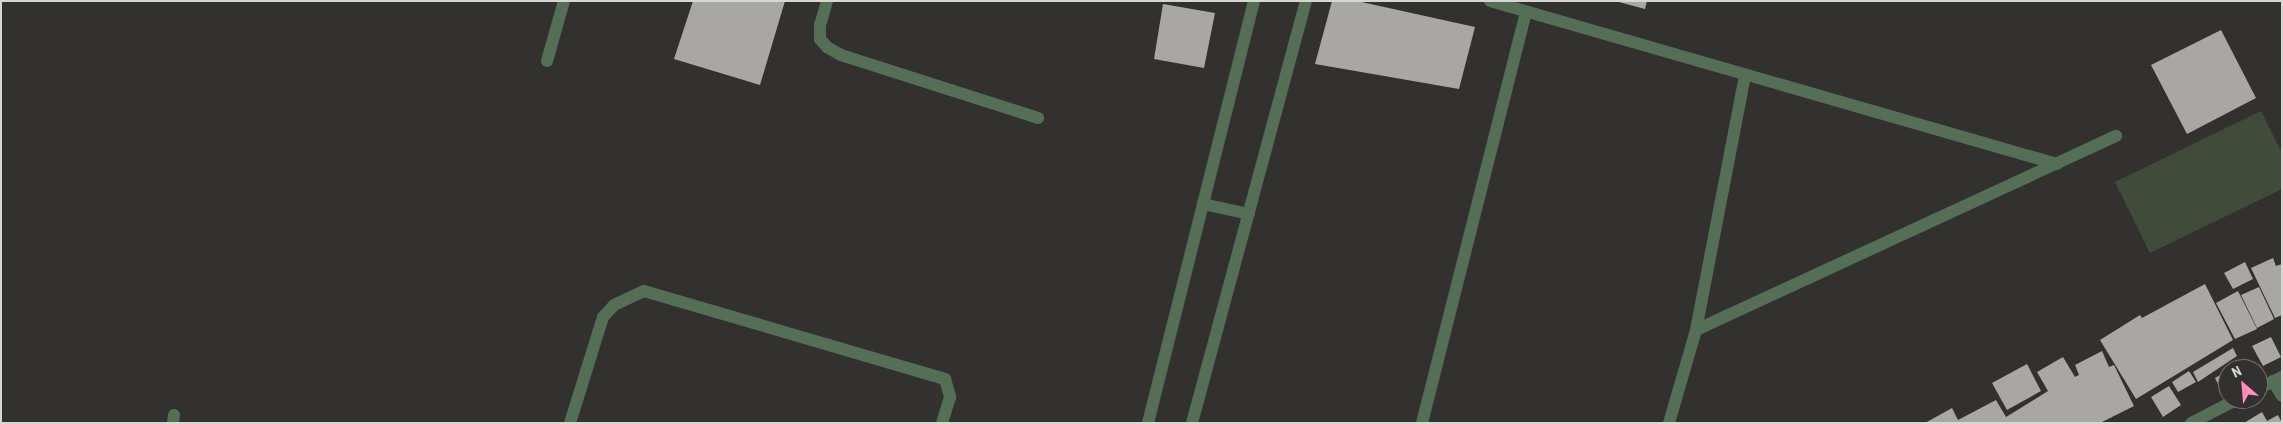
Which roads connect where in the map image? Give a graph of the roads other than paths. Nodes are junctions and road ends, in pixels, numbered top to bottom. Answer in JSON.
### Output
{"nodes":[{"id":1,"x":564,"y":1,"type":"edge"},
{"id":2,"x":827,"y":1,"type":"edge"},
{"id":3,"x":1254,"y":1,"type":"edge"},
{"id":4,"x":1306,"y":1,"type":"edge"},
{"id":5,"x":1490,"y":1,"type":"edge"},
{"id":6,"x":1526,"y":13,"type":"junction"},
{"id":7,"x":547,"y":61,"type":"dead end"},
{"id":8,"x":1744,"y":76,"type":"junction"},
{"id":9,"x":1038,"y":118,"type":"dead end"},
{"id":10,"x":2116,"y":136,"type":"dead end"},
{"id":11,"x":2057,"y":164,"type":"junction"},
{"id":12,"x":1203,"y":204,"type":"junction"},
{"id":13,"x":1249,"y":214,"type":"junction"},
{"id":14,"x":1696,"y":330,"type":"junction"},
{"id":15,"x":2278,"y":379,"type":"edge"},
{"id":16,"x":2282,"y":396,"type":"edge"},
{"id":17,"x":2219,"y":409,"type":"edge"},
{"id":18,"x":570,"y":423,"type":"edge"},
{"id":19,"x":942,"y":423,"type":"edge"},
{"id":20,"x":1148,"y":423,"type":"edge"},
{"id":21,"x":1192,"y":423,"type":"edge"},
{"id":22,"x":1422,"y":423,"type":"edge"},
{"id":23,"x":1669,"y":423,"type":"edge"},
{"id":24,"x":2192,"y":423,"type":"edge"}],
"edges":[{"from":1,"to":7,"type":"street"},
{"from":2,"to":9,"type":"street"},
{"from":3,"to":12,"type":"street"},
{"from":4,"to":13,"type":"street"},
{"from":5,"to":6,"type":"street"},
{"from":6,"to":8,"type":"street"},
{"from":6,"to":22,"type":"street"},
{"from":8,"to":11,"type":"street"},
{"from":8,"to":14,"type":"street"},
{"from":10,"to":11,"type":"street"},
{"from":11,"to":14,"type":"street"},
{"from":12,"to":13,"type":"street"},
{"from":12,"to":20,"type":"street"},
{"from":13,"to":21,"type":"street"},
{"from":14,"to":23,"type":"street"},
{"from":15,"to":16,"type":"street"},
{"from":17,"to":24,"type":"street"},
{"from":18,"to":19,"type":"street"}]}
